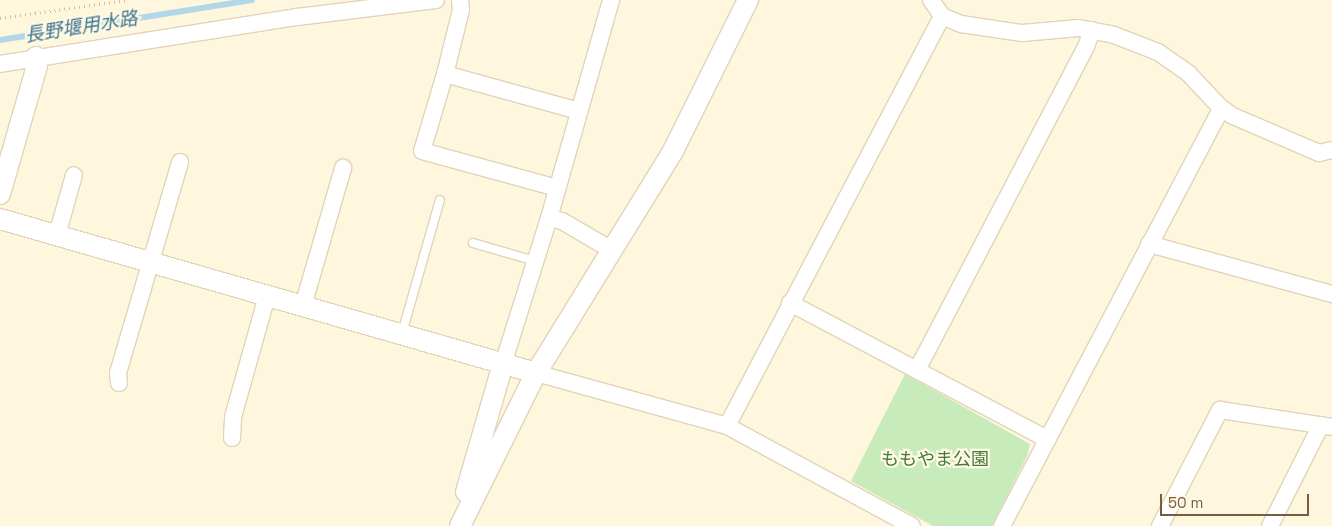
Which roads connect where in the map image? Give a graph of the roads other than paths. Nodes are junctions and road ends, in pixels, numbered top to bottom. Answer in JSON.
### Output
{"nodes":[{"id":1,"x":436,"y":0,"type":"edge"},
{"id":2,"x":460,"y":0,"type":"edge"},
{"id":3,"x":611,"y":0,"type":"edge"},
{"id":4,"x":748,"y":0,"type":"edge"},
{"id":5,"x":931,"y":0,"type":"edge"},
{"id":6,"x":942,"y":16,"type":"junction"},
{"id":7,"x":1092,"y":30,"type":"junction"},
{"id":8,"x":36,"y":57,"type":"junction"},
{"id":9,"x":0,"y":64,"type":"edge"},
{"id":10,"x":445,"y":74,"type":"junction"},
{"id":11,"x":1221,"y":108,"type":"junction"},
{"id":12,"x":579,"y":111,"type":"junction"},
{"id":13,"x":1332,"y":150,"type":"edge"},
{"id":14,"x":180,"y":162,"type":"dead end"},
{"id":15,"x":343,"y":168,"type":"dead end"},
{"id":16,"x":74,"y":175,"type":"dead end"},
{"id":17,"x":557,"y":188,"type":"junction"},
{"id":18,"x":0,"y":194,"type":"edge"},
{"id":19,"x":440,"y":200,"type":"dead end"},
{"id":20,"x":549,"y":218,"type":"junction"},
{"id":21,"x":0,"y":219,"type":"edge"},
{"id":22,"x":57,"y":235,"type":"junction"},
{"id":23,"x":473,"y":243,"type":"dead end"},
{"id":24,"x":1148,"y":244,"type":"junction"},
{"id":25,"x":610,"y":249,"type":"junction"},
{"id":26,"x":535,"y":261,"type":"junction"},
{"id":27,"x":150,"y":262,"type":"junction"},
{"id":28,"x":1332,"y":294,"type":"edge"},
{"id":29,"x":268,"y":296,"type":"junction"},
{"id":30,"x":790,"y":303,"type":"junction"},
{"id":31,"x":303,"y":306,"type":"junction"},
{"id":32,"x":402,"y":335,"type":"junction"},
{"id":33,"x":503,"y":364,"type":"junction"},
{"id":34,"x":917,"y":370,"type":"junction"},
{"id":35,"x":536,"y":373,"type":"junction"},
{"id":36,"x":119,"y":383,"type":"dead end"},
{"id":37,"x":726,"y":426,"type":"junction"},
{"id":38,"x":1327,"y":426,"type":"edge"},
{"id":39,"x":232,"y":438,"type":"dead end"},
{"id":40,"x":1047,"y":438,"type":"junction"},
{"id":41,"x":893,"y":522,"type":"edge"},
{"id":42,"x":1163,"y":525,"type":"edge"},
{"id":43,"x":460,"y":526,"type":"edge"},
{"id":44,"x":912,"y":526,"type":"edge"},
{"id":45,"x":1002,"y":526,"type":"edge"},
{"id":46,"x":1270,"y":526,"type":"edge"}],
"edges":[{"from":1,"to":8,"type":"street"},
{"from":2,"to":10,"type":"street"},
{"from":3,"to":12,"type":"street"},
{"from":4,"to":25,"type":"street"},
{"from":5,"to":6,"type":"street"},
{"from":6,"to":7,"type":"street"},
{"from":6,"to":30,"type":"street"},
{"from":7,"to":11,"type":"street"},
{"from":7,"to":34,"type":"street"},
{"from":8,"to":9,"type":"street"},
{"from":8,"to":18,"type":"street"},
{"from":10,"to":12,"type":"street"},
{"from":10,"to":17,"type":"street"},
{"from":11,"to":13,"type":"street"},
{"from":11,"to":24,"type":"street"},
{"from":12,"to":17,"type":"street"},
{"from":14,"to":27,"type":"street"},
{"from":15,"to":31,"type":"street"},
{"from":16,"to":22,"type":"street"},
{"from":17,"to":20,"type":"street"},
{"from":19,"to":32,"type":"lane"},
{"from":20,"to":25,"type":"street"},
{"from":20,"to":26,"type":"street"},
{"from":21,"to":22,"type":"street"},
{"from":22,"to":27,"type":"street"},
{"from":23,"to":26,"type":"lane"},
{"from":24,"to":28,"type":"street"},
{"from":24,"to":40,"type":"street"},
{"from":25,"to":35,"type":"street"},
{"from":26,"to":33,"type":"street"},
{"from":27,"to":29,"type":"street"},
{"from":27,"to":36,"type":"street"},
{"from":29,"to":31,"type":"street"},
{"from":29,"to":39,"type":"street"},
{"from":30,"to":34,"type":"street"},
{"from":30,"to":37,"type":"street"},
{"from":31,"to":32,"type":"street"},
{"from":32,"to":33,"type":"street"},
{"from":33,"to":35,"type":"street"},
{"from":33,"to":43,"type":"street"},
{"from":34,"to":40,"type":"street"},
{"from":35,"to":37,"type":"street"},
{"from":35,"to":43,"type":"street"},
{"from":37,"to":41,"type":"street"},
{"from":38,"to":42,"type":"street"},
{"from":38,"to":46,"type":"street"},
{"from":40,"to":45,"type":"street"},
{"from":41,"to":44,"type":"street"}]}
